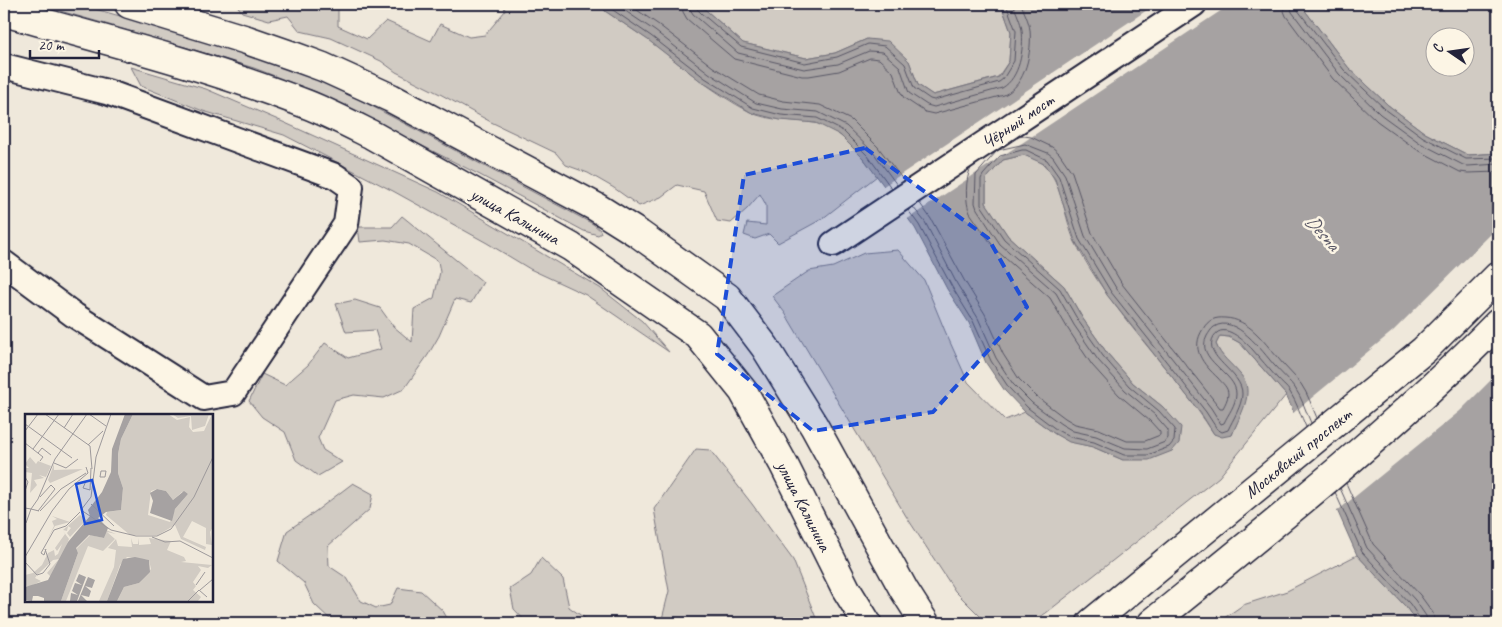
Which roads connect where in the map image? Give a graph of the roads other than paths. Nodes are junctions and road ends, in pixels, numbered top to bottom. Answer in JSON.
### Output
{"nodes":[{"id":1,"x":129,"y":4,"type":"edge"},
{"id":2,"x":1194,"y":4,"type":"edge"},
{"id":3,"x":4,"y":12,"type":"edge"},
{"id":4,"x":4,"y":66,"type":"edge"},
{"id":5,"x":838,"y":241,"type":"dead end"},
{"id":6,"x":4,"y":263,"type":"edge"},
{"id":7,"x":1498,"y":276,"type":"edge"},
{"id":8,"x":1498,"y":322,"type":"edge"},
{"id":9,"x":867,"y":623,"type":"edge"},
{"id":10,"x":925,"y":623,"type":"edge"},
{"id":11,"x":1091,"y":623,"type":"edge"},
{"id":12,"x":1152,"y":623,"type":"edge"}],
"edges":[{"from":1,"to":10,"type":"main road"},
{"from":2,"to":5,"type":"street","name":"Чёрный мост"},
{"from":3,"to":9,"type":"main road","name":"улица Калинина"},
{"from":4,"to":6,"type":"street"},
{"from":7,"to":11,"type":"main road","name":"Московский проспект"},
{"from":8,"to":12,"type":"main road","name":"Московский проспект"}]}
